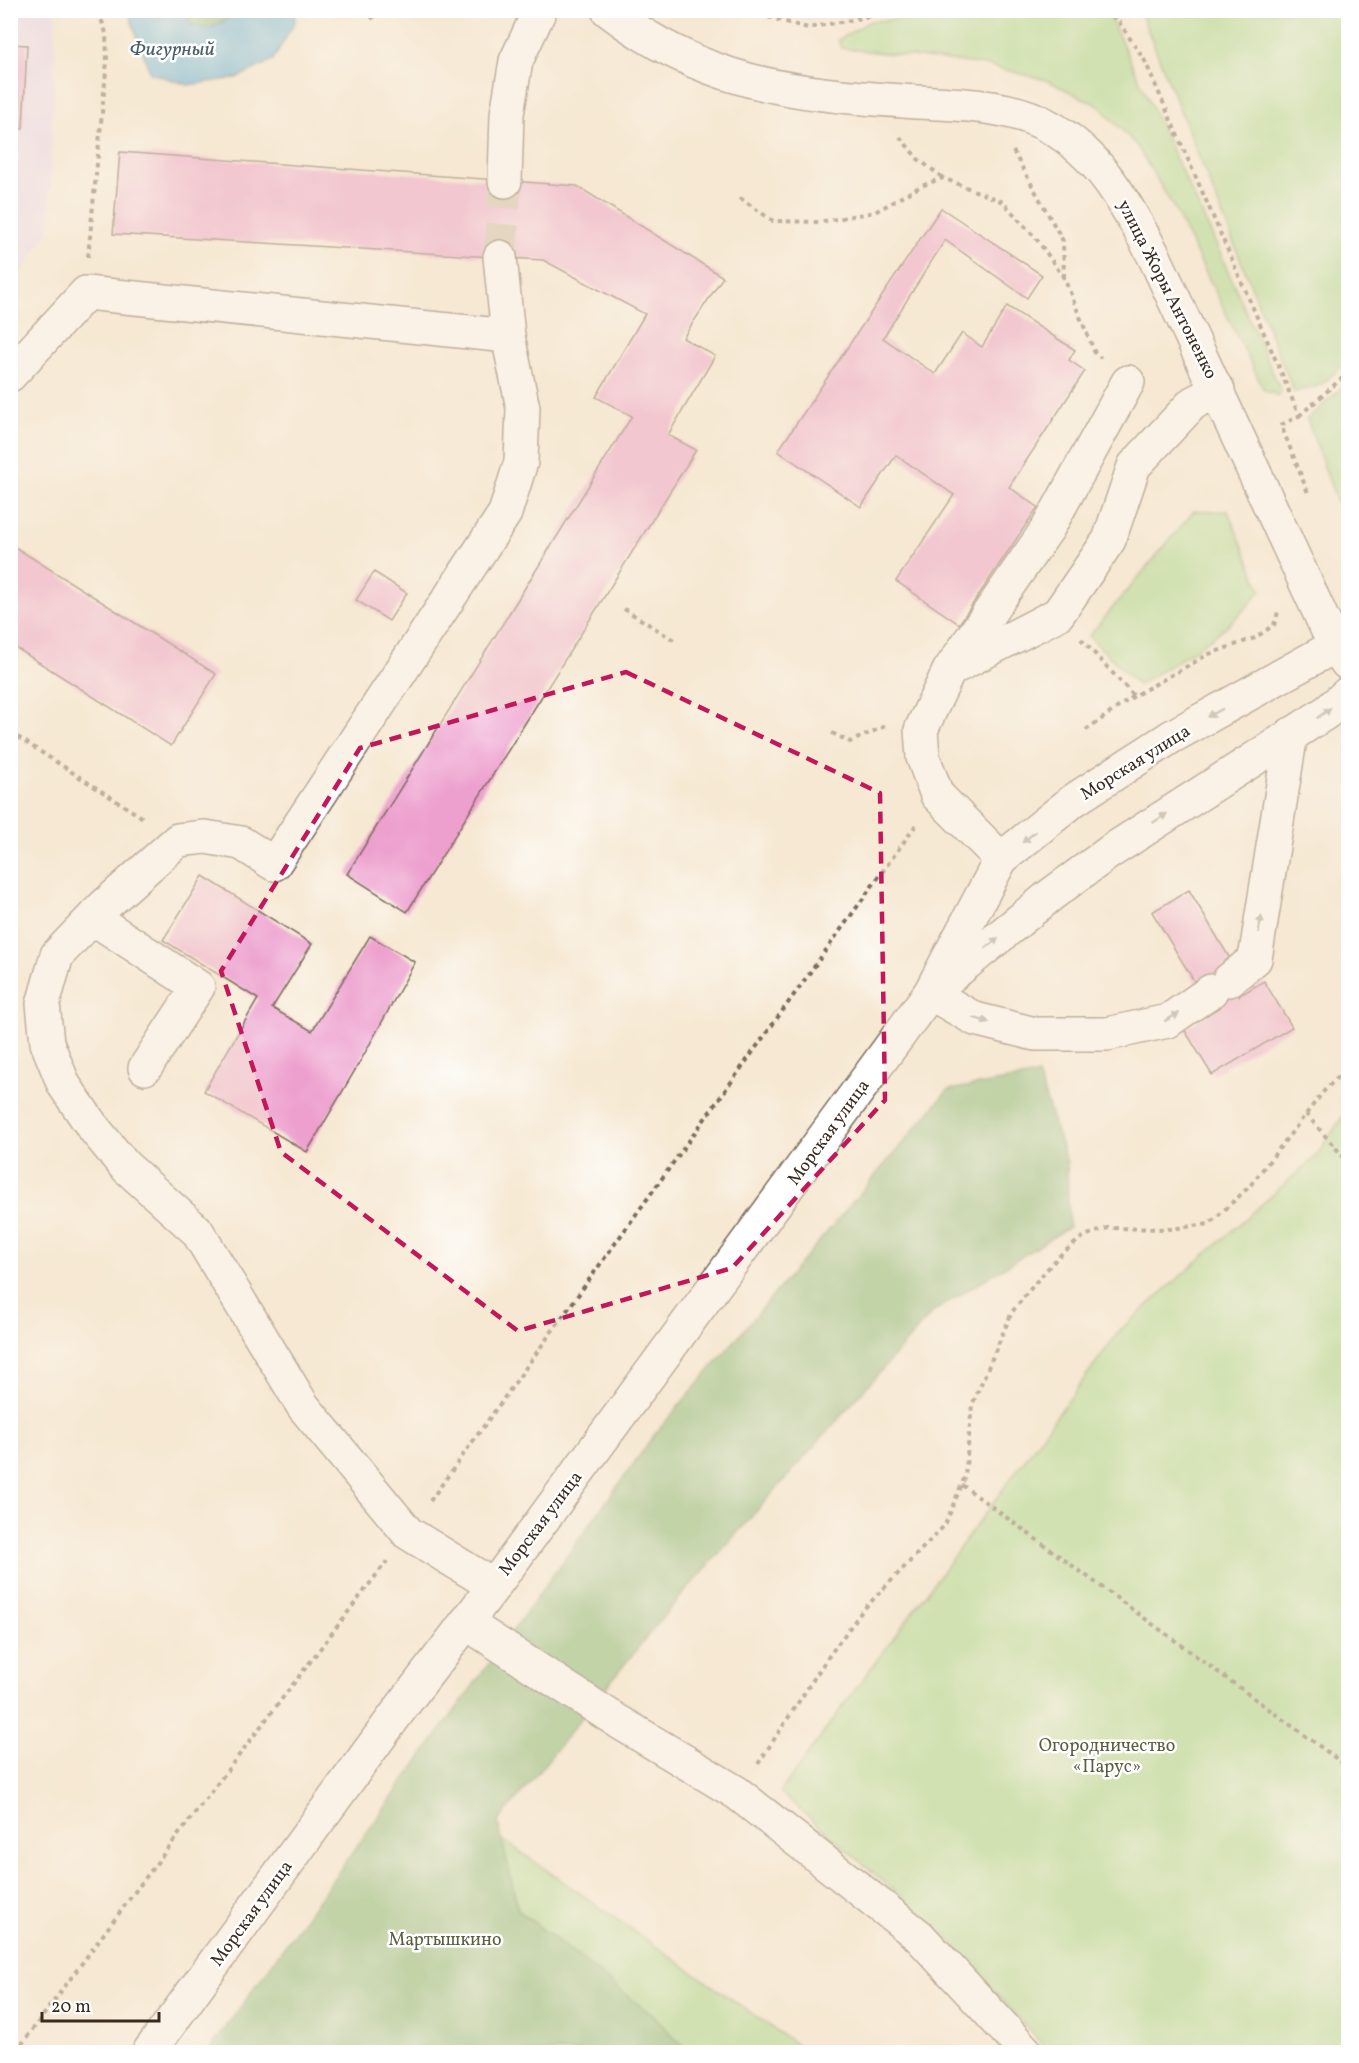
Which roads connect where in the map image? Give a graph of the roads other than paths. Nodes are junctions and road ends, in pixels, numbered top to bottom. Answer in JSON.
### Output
{"nodes":[{"id":1,"x":540,"y":10,"type":"edge"},
{"id":2,"x":608,"y":10,"type":"edge"},
{"id":3,"x":505,"y":181,"type":"tunnel mouth"},
{"id":4,"x":500,"y":257,"type":"tunnel mouth"},
{"id":5,"x":508,"y":336,"type":"junction"},
{"id":6,"x":10,"y":375,"type":"edge"},
{"id":7,"x":1128,"y":382,"type":"road end"},
{"id":8,"x":1218,"y":390,"type":"junction"},
{"id":9,"x":1094,"y":443,"type":"junction"},
{"id":10,"x":1134,"y":466,"type":"junction"},
{"id":11,"x":1344,"y":651,"type":"edge"},
{"id":12,"x":949,"y":671,"type":"junction"},
{"id":13,"x":1348,"y":693,"type":"edge"},
{"id":14,"x":1291,"y":734,"type":"junction"},
{"id":15,"x":1001,"y":859,"type":"junction"},
{"id":16,"x":93,"y":918,"type":"junction"},
{"id":17,"x":930,"y":993,"type":"junction"},
{"id":18,"x":144,"y":1068,"type":"dead end"},
{"id":19,"x":494,"y":1586,"type":"junction"},
{"id":20,"x":466,"y":1623,"type":"junction"},
{"id":21,"x":149,"y":2052,"type":"edge"},
{"id":22,"x":1026,"y":2052,"type":"edge"}],
"edges":[{"from":1,"to":3,"type":"main road"},
{"from":2,"to":8,"type":"main road","name":"улица Жоры Антоненко"},
{"from":4,"to":5,"type":"main road"},
{"from":5,"to":6,"type":"main road"},
{"from":5,"to":16,"type":"main road"},
{"from":7,"to":9,"type":"main road"},
{"from":8,"to":10,"type":"main road"},
{"from":8,"to":11,"type":"main road","name":"улица Жоры Антоненко"},
{"from":9,"to":10,"type":"main road"},
{"from":9,"to":12,"type":"main road"},
{"from":10,"to":12,"type":"main road"},
{"from":11,"to":15,"type":"main road","name":"Морская улица","one_way":true},
{"from":12,"to":15,"type":"main road"},
{"from":14,"to":13,"type":"main road","name":"Морская улица","one_way":true},
{"from":17,"to":14,"type":"main road","name":"Морская улица","one_way":true},
{"from":17,"to":14,"type":"main road","one_way":true},
{"from":15,"to":17,"type":"main road","name":"Морская улица"},
{"from":16,"to":18,"type":"main road"},
{"from":16,"to":19,"type":"main road"},
{"from":17,"to":19,"type":"main road","name":"Морская улица"},
{"from":19,"to":20,"type":"main road","name":"Морская улица"},
{"from":20,"to":21,"type":"main road","name":"Морская улица"},
{"from":20,"to":22,"type":"main road"}]}
